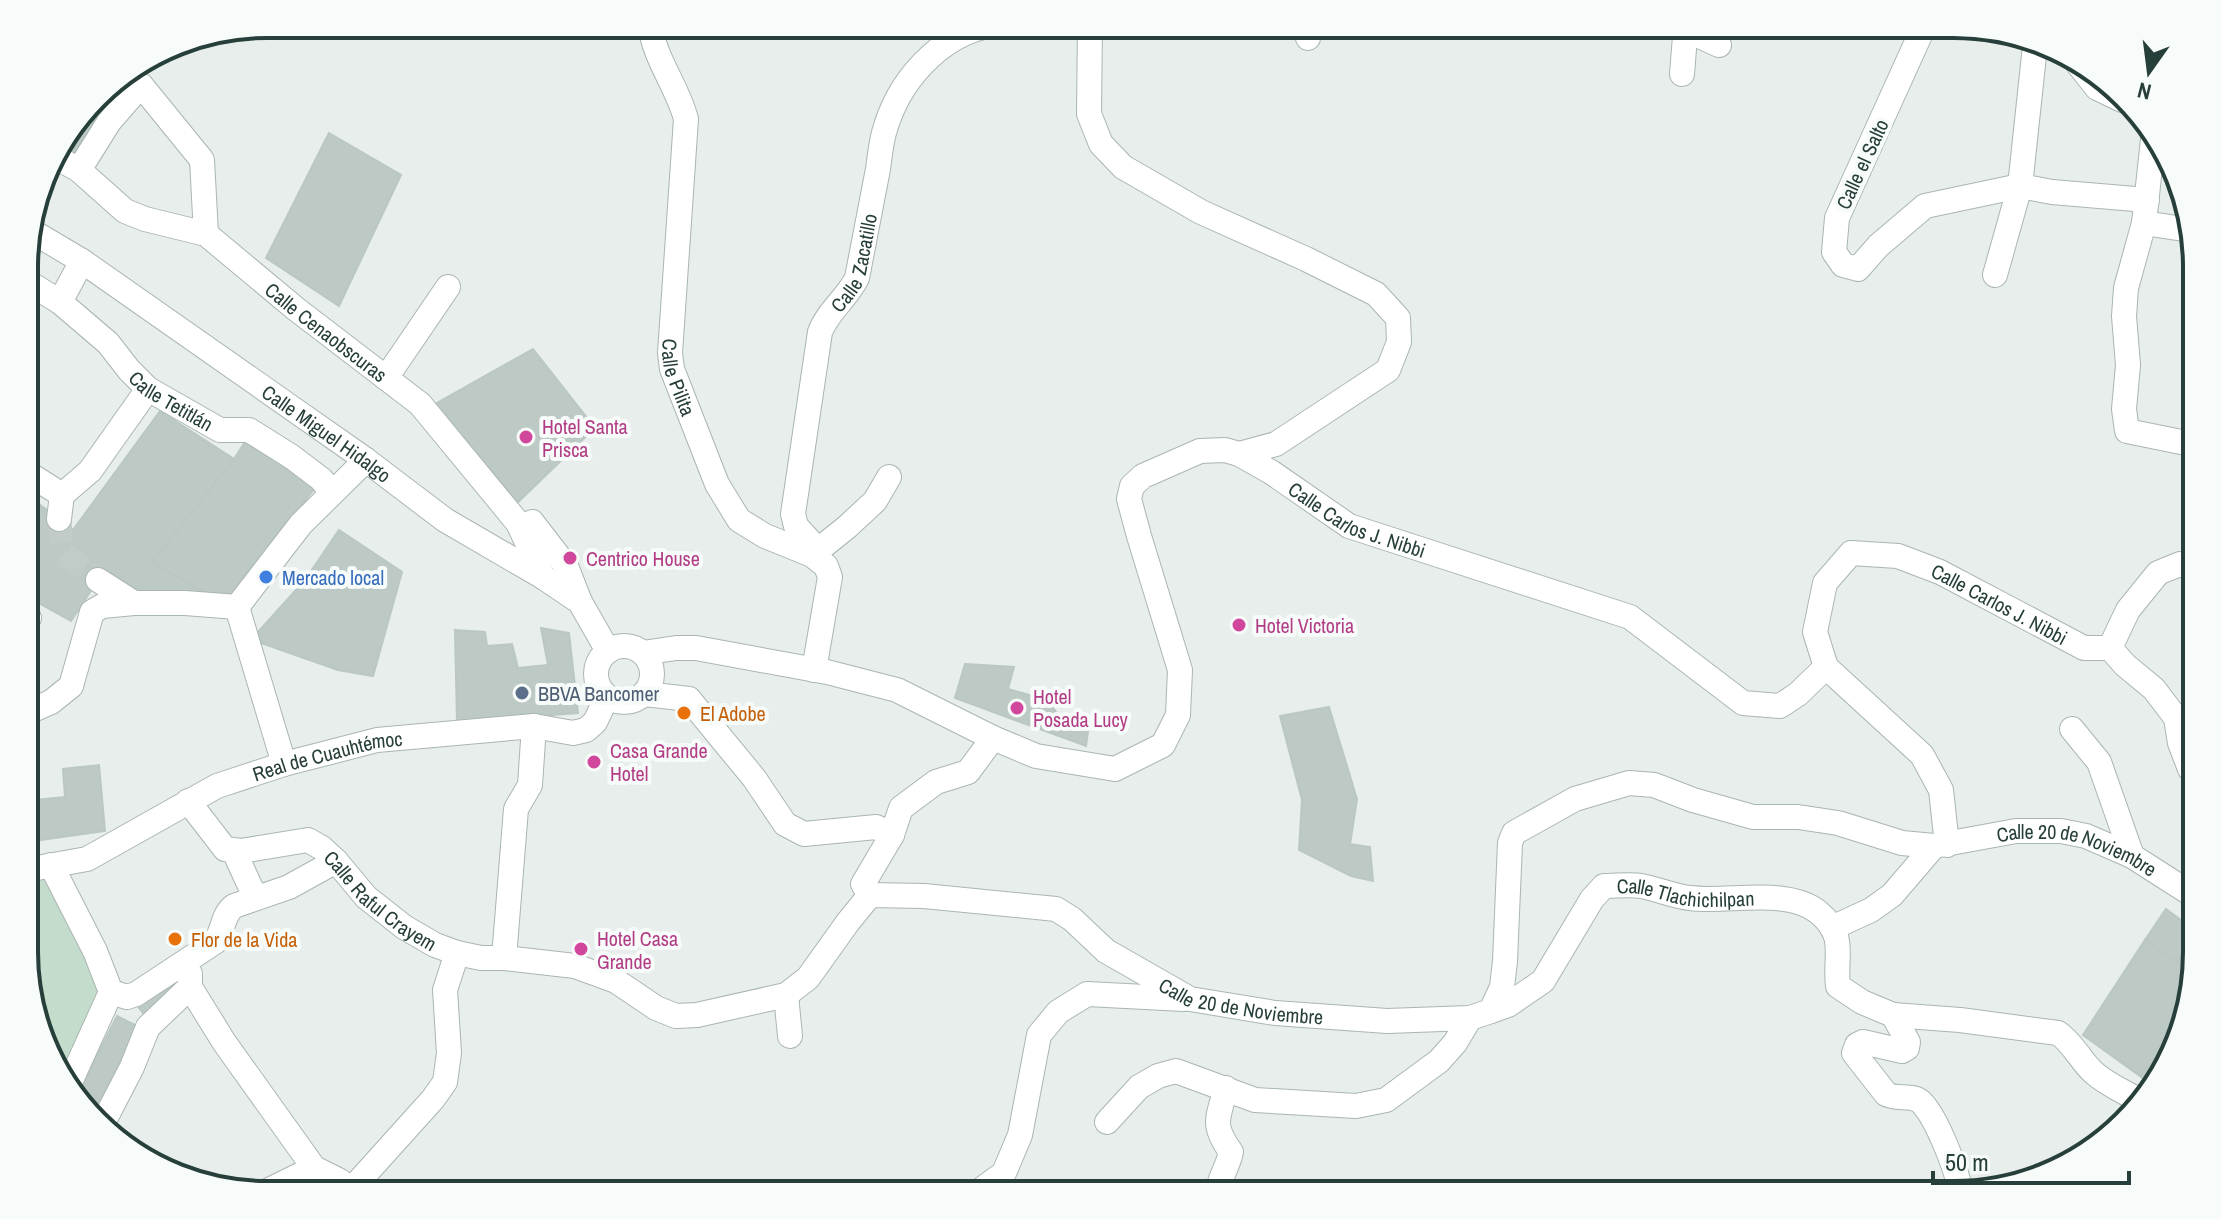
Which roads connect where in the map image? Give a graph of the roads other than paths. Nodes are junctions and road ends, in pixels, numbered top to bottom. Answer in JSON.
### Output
{"nodes":[{"id":1,"x":652,"y":38,"type":"edge"},
{"id":2,"x":954,"y":38,"type":"edge"},
{"id":3,"x":1090,"y":38,"type":"edge"},
{"id":4,"x":1684,"y":38,"type":"edge"},
{"id":5,"x":1706,"y":38,"type":"edge"},
{"id":6,"x":1919,"y":38,"type":"edge"},
{"id":7,"x":1719,"y":45,"type":"dead end"},
{"id":8,"x":2034,"y":53,"type":"edge"},
{"id":9,"x":1682,"y":74,"type":"dead end"},
{"id":10,"x":2152,"y":152,"type":"edge"},
{"id":11,"x":64,"y":162,"type":"edge"},
{"id":12,"x":79,"y":170,"type":"junction"},
{"id":13,"x":2020,"y":186,"type":"junction"},
{"id":14,"x":2146,"y":211,"type":"junction"},
{"id":15,"x":2179,"y":225,"type":"edge"},
{"id":16,"x":206,"y":234,"type":"junction"},
{"id":17,"x":40,"y":236,"type":"edge"},
{"id":18,"x":82,"y":261,"type":"junction"},
{"id":19,"x":1995,"y":275,"type":"dead end"},
{"id":20,"x":448,"y":287,"type":"dead end"},
{"id":21,"x":38,"y":288,"type":"edge"},
{"id":22,"x":60,"y":302,"type":"junction"},
{"id":23,"x":386,"y":378,"type":"junction"},
{"id":24,"x":148,"y":389,"type":"junction"},
{"id":25,"x":2183,"y":442,"type":"edge"},
{"id":26,"x":1276,"y":444,"type":"junction"},
{"id":27,"x":1239,"y":454,"type":"junction"},
{"id":28,"x":366,"y":460,"type":"junction"},
{"id":29,"x":1271,"y":472,"type":"junction"},
{"id":30,"x":889,"y":477,"type":"dead end"},
{"id":31,"x":38,"y":484,"type":"edge"},
{"id":32,"x":332,"y":492,"type":"junction"},
{"id":33,"x":532,"y":522,"type":"dead end"},
{"id":34,"x":815,"y":552,"type":"junction"},
{"id":35,"x":2183,"y":565,"type":"edge"},
{"id":36,"x":543,"y":577,"type":"junction"},
{"id":37,"x":98,"y":580,"type":"tunnel mouth"},
{"id":38,"x":580,"y":602,"type":"junction"},
{"id":39,"x":134,"y":603,"type":"junction"},
{"id":40,"x":237,"y":607,"type":"junction"},
{"id":41,"x":2110,"y":648,"type":"junction"},
{"id":42,"x":608,"y":651,"type":"junction"},
{"id":43,"x":643,"y":653,"type":"junction"},
{"id":44,"x":1826,"y":667,"type":"junction"},
{"id":45,"x":814,"y":670,"type":"junction"},
{"id":46,"x":896,"y":673,"type":"dead end"},
{"id":47,"x":854,"y":679,"type":"junction"},
{"id":48,"x":645,"y":694,"type":"junction"},
{"id":49,"x":607,"y":697,"type":"junction"},
{"id":50,"x":38,"y":708,"type":"edge"},
{"id":51,"x":534,"y":726,"type":"junction"},
{"id":52,"x":2072,"y":729,"type":"dead end"},
{"id":53,"x":993,"y":738,"type":"junction"},
{"id":54,"x":2183,"y":751,"type":"edge"},
{"id":55,"x":284,"y":764,"type":"junction"},
{"id":56,"x":188,"y":801,"type":"junction"},
{"id":57,"x":892,"y":835,"type":"junction"},
{"id":58,"x":1940,"y":846,"type":"junction"},
{"id":59,"x":234,"y":851,"type":"junction"},
{"id":60,"x":2132,"y":856,"type":"junction"},
{"id":61,"x":336,"y":861,"type":"junction"},
{"id":62,"x":51,"y":865,"type":"junction"},
{"id":63,"x":38,"y":868,"type":"edge"},
{"id":64,"x":2183,"y":889,"type":"edge"},
{"id":65,"x":870,"y":895,"type":"junction"},
{"id":66,"x":255,"y":897,"type":"junction"},
{"id":67,"x":1832,"y":928,"type":"junction"},
{"id":68,"x":457,"y":953,"type":"junction"},
{"id":69,"x":190,"y":957,"type":"junction"},
{"id":70,"x":504,"y":958,"type":"junction"},
{"id":71,"x":190,"y":987,"type":"junction"},
{"id":72,"x":111,"y":992,"type":"junction"},
{"id":73,"x":786,"y":995,"type":"junction"},
{"id":74,"x":1190,"y":999,"type":"junction"},
{"id":75,"x":1481,"y":1015,"type":"junction"},
{"id":76,"x":1893,"y":1015,"type":"junction"},
{"id":77,"x":790,"y":1036,"type":"dead end"},
{"id":78,"x":74,"y":1074,"type":"edge"},
{"id":79,"x":1226,"y":1088,"type":"junction"},
{"id":80,"x":2132,"y":1096,"type":"edge"},
{"id":81,"x":107,"y":1116,"type":"edge"},
{"id":82,"x":1107,"y":1122,"type":"dead end"},
{"id":83,"x":314,"y":1168,"type":"junction"},
{"id":84,"x":288,"y":1181,"type":"edge"},
{"id":85,"x":332,"y":1181,"type":"edge"},
{"id":86,"x":353,"y":1181,"type":"edge"},
{"id":87,"x":993,"y":1181,"type":"edge"},
{"id":88,"x":1220,"y":1181,"type":"edge"},
{"id":89,"x":1959,"y":1181,"type":"edge"}],
"edges":[{"from":1,"to":34,"type":"street","name":"Calle Pilita"},
{"from":2,"to":34,"type":"street","name":"Calle Zacatillo"},
{"from":3,"to":26,"type":"street"},
{"from":4,"to":9,"type":"street"},
{"from":5,"to":7,"type":"street"},
{"from":6,"to":13,"type":"street","name":"Calle el Salto"},
{"from":8,"to":13,"type":"street"},
{"from":10,"to":14,"type":"street"},
{"from":11,"to":12,"type":"street","name":"Calle Cenaobscuras"},
{"from":12,"to":16,"type":"street","name":"Calle Cenaobscuras"},
{"from":12,"to":16,"type":"street"},
{"from":13,"to":14,"type":"street","name":"Calle el Salto"},
{"from":13,"to":19,"type":"street"},
{"from":14,"to":15,"type":"street","name":"Calle el Salto"},
{"from":14,"to":25,"type":"street"},
{"from":16,"to":23,"type":"street","name":"Calle Cenaobscuras"},
{"from":17,"to":18,"type":"street","name":"Calle Miguel Hidalgo"},
{"from":18,"to":22,"type":"street"},
{"from":18,"to":28,"type":"street","name":"Calle Miguel Hidalgo"},
{"from":20,"to":23,"type":"street"},
{"from":21,"to":22,"type":"street","name":"Calle Tetitlán"},
{"from":22,"to":24,"type":"street","name":"Calle Tetitlán"},
{"from":23,"to":36,"type":"street","name":"Calle Cenaobscuras"},
{"from":24,"to":31,"type":"street"},
{"from":24,"to":32,"type":"street","name":"Calle Tetitlán"},
{"from":26,"to":27,"type":"street"},
{"from":26,"to":29,"type":"street"},
{"from":27,"to":29,"type":"street","name":"Calle Carlos J. Nibbi"},
{"from":27,"to":53,"type":"street","name":"Calle Carlos J. Nibbi"},
{"from":28,"to":32,"type":"street"},
{"from":28,"to":36,"type":"street","name":"Calle Miguel Hidalgo"},
{"from":29,"to":44,"type":"street","name":"Calle Carlos J. Nibbi"},
{"from":30,"to":34,"type":"street"},
{"from":32,"to":40,"type":"street"},
{"from":33,"to":38,"type":"street"},
{"from":34,"to":45,"type":"street"},
{"from":35,"to":41,"type":"street"},
{"from":36,"to":38,"type":"street","name":"Calle Miguel Hidalgo"},
{"from":37,"to":39,"type":"street"},
{"from":38,"to":42,"type":"street","name":"Calle Miguel Hidalgo"},
{"from":39,"to":40,"type":"street"},
{"from":39,"to":50,"type":"street"},
{"from":40,"to":55,"type":"street"},
{"from":41,"to":44,"type":"street","name":"Calle Carlos J. Nibbi"},
{"from":41,"to":54,"type":"street"},
{"from":42,"to":43,"type":"street"},
{"from":42,"to":49,"type":"street"},
{"from":43,"to":45,"type":"street","name":"Calle Carlos J. Nibbi"},
{"from":43,"to":48,"type":"street"},
{"from":44,"to":58,"type":"street"},
{"from":45,"to":47,"type":"street","name":"Calle Carlos J. Nibbi"},
{"from":46,"to":47,"type":"street"},
{"from":47,"to":53,"type":"street","name":"Calle Carlos J. Nibbi"},
{"from":48,"to":49,"type":"street"},
{"from":48,"to":57,"type":"street"},
{"from":49,"to":51,"type":"street","name":"Real de Cuauhtémoc"},
{"from":51,"to":55,"type":"street","name":"Real de Cuauhtémoc"},
{"from":51,"to":70,"type":"street"},
{"from":52,"to":60,"type":"street"},
{"from":53,"to":57,"type":"street"},
{"from":55,"to":56,"type":"street","name":"Real de Cuauhtémoc"},
{"from":56,"to":59,"type":"street"},
{"from":56,"to":62,"type":"street","name":"Real de Cuauhtémoc"},
{"from":57,"to":65,"type":"street"},
{"from":58,"to":60,"type":"street","name":"Calle 20 de Noviembre"},
{"from":58,"to":67,"type":"street"},
{"from":58,"to":75,"type":"street","name":"Calle 20 de Noviembre"},
{"from":59,"to":61,"type":"street","name":"Calle Raful Crayem"},
{"from":59,"to":66,"type":"street"},
{"from":60,"to":64,"type":"street","name":"Calle 20 de Noviembre"},
{"from":61,"to":66,"type":"street"},
{"from":61,"to":68,"type":"street","name":"Calle Raful Crayem"},
{"from":62,"to":63,"type":"street","name":"Real de Cuauhtémoc"},
{"from":62,"to":72,"type":"street"},
{"from":65,"to":73,"type":"street"},
{"from":65,"to":74,"type":"street","name":"Calle 20 de Noviembre"},
{"from":66,"to":69,"type":"street"},
{"from":67,"to":75,"type":"street","name":"Calle Tlachichilpan"},
{"from":67,"to":76,"type":"street"},
{"from":68,"to":70,"type":"street"},
{"from":68,"to":86,"type":"street"},
{"from":69,"to":71,"type":"street"},
{"from":69,"to":72,"type":"street"},
{"from":70,"to":73,"type":"street"},
{"from":71,"to":81,"type":"street"},
{"from":71,"to":83,"type":"street"},
{"from":72,"to":78,"type":"street"},
{"from":73,"to":77,"type":"street"},
{"from":74,"to":75,"type":"street","name":"Calle 20 de Noviembre"},
{"from":74,"to":87,"type":"street"},
{"from":75,"to":79,"type":"street"},
{"from":76,"to":80,"type":"street"},
{"from":76,"to":89,"type":"street"},
{"from":79,"to":82,"type":"street"},
{"from":79,"to":88,"type":"street"},
{"from":83,"to":84,"type":"street"},
{"from":83,"to":85,"type":"street"}]}
